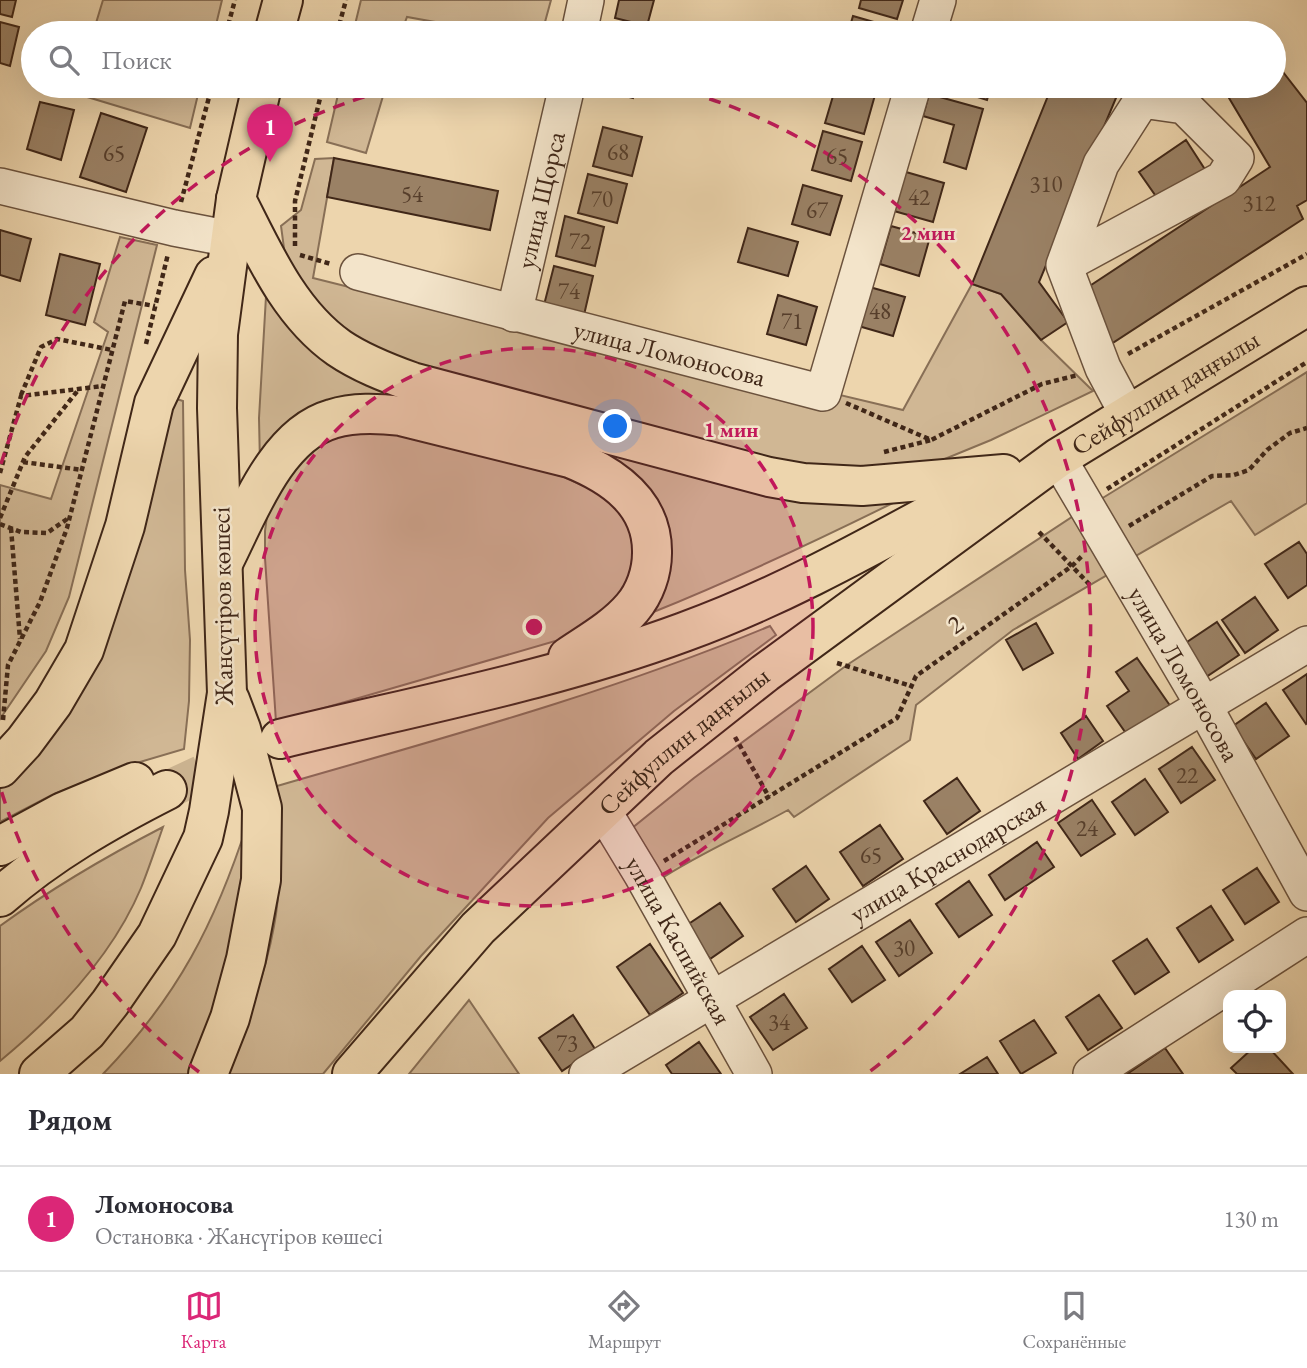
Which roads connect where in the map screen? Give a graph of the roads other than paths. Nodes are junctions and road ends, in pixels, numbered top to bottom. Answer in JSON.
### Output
{"nodes":[{"id":1,"x":282,"y":0,"type":"edge"},
{"id":2,"x":586,"y":0,"type":"edge"},
{"id":3,"x":938,"y":0,"type":"edge"},
{"id":4,"x":277,"y":21,"type":"edge"},
{"id":5,"x":582,"y":21,"type":"edge"},
{"id":6,"x":932,"y":21,"type":"edge"},
{"id":7,"x":259,"y":98,"type":"edge"},
{"id":8,"x":564,"y":98,"type":"edge"},
{"id":9,"x":909,"y":98,"type":"edge"},
{"id":10,"x":0,"y":186,"type":"edge"},
{"id":11,"x":236,"y":199,"type":"junction"},
{"id":12,"x":231,"y":239,"type":"junction"},
{"id":13,"x":1064,"y":265,"type":"junction"},
{"id":14,"x":358,"y":272,"type":"road end"},
{"id":15,"x":1307,"y":306,"type":"edge"},
{"id":16,"x":514,"y":314,"type":"junction"},
{"id":17,"x":1128,"y":415,"type":"junction"},
{"id":18,"x":1058,"y":458,"type":"junction"},
{"id":19,"x":1004,"y":474,"type":"junction"},
{"id":20,"x":223,"y":562,"type":"junction"},
{"id":21,"x":1307,"y":644,"type":"edge"},
{"id":22,"x":542,"y":676,"type":"junction"},
{"id":23,"x":227,"y":694,"type":"junction"},
{"id":24,"x":1204,"y":706,"type":"junction"},
{"id":25,"x":280,"y":739,"type":"tunnel mouth"},
{"id":26,"x":0,"y":768,"type":"edge"},
{"id":27,"x":602,"y":809,"type":"junction"},
{"id":28,"x":0,"y":846,"type":"edge"},
{"id":29,"x":1307,"y":893,"type":"edge"},
{"id":30,"x":0,"y":897,"type":"edge"},
{"id":31,"x":1307,"y":935,"type":"edge"},
{"id":32,"x":713,"y":998,"type":"junction"},
{"id":33,"x":39,"y":1074,"type":"edge"},
{"id":34,"x":208,"y":1074,"type":"edge"},
{"id":35,"x":352,"y":1074,"type":"edge"},
{"id":36,"x":587,"y":1074,"type":"edge"},
{"id":37,"x":754,"y":1074,"type":"edge"},
{"id":38,"x":1091,"y":1074,"type":"edge"}],
"edges":[{"from":1,"to":4,"type":"main road"},
{"from":2,"to":5,"type":"street"},
{"from":3,"to":6,"type":"street"},
{"from":7,"to":11,"type":"main road","name":"Жансүгіров көшесі"},
{"from":8,"to":16,"type":"street","name":"улица Щорса"},
{"from":9,"to":16,"type":"street","name":"улица Ломоносова"},
{"from":10,"to":12,"type":"street"},
{"from":11,"to":12,"type":"main road","name":"Жансүгіров көшесі"},
{"from":11,"to":19,"type":"main road"},
{"from":12,"to":20,"type":"main road","name":"Жансүгіров көшесі"},
{"from":12,"to":26,"type":"main road"},
{"from":13,"to":13,"type":"street"},
{"from":13,"to":17,"type":"street"},
{"from":14,"to":16,"type":"street","name":"улица Ломоносова"},
{"from":15,"to":17,"type":"main road","name":"Сейфуллин даңғылы"},
{"from":17,"to":18,"type":"main road","name":"Сейфуллин даңғылы"},
{"from":18,"to":19,"type":"main road","name":"Сейфуллин даңғылы"},
{"from":18,"to":24,"type":"street","name":"улица Ломоносова"},
{"from":18,"to":27,"type":"main road","name":"Сейфуллин даңғылы"},
{"from":19,"to":22,"type":"main road","name":"Сейфуллин даңғылы"},
{"from":20,"to":22,"type":"main road"},
{"from":20,"to":23,"type":"main road","name":"Жансүгіров көшесі"},
{"from":21,"to":24,"type":"street","name":"улица Краснодарская"},
{"from":22,"to":25,"type":"main road","name":"Сейфуллин даңғылы"},
{"from":23,"to":33,"type":"main road","name":"Жансүгіров көшесі"},
{"from":23,"to":34,"type":"main road"},
{"from":24,"to":29,"type":"street","name":"улица Ломоносова"},
{"from":24,"to":32,"type":"street","name":"улица Краснодарская"},
{"from":27,"to":32,"type":"street","name":"улица Каспийская"},
{"from":27,"to":35,"type":"main road","name":"Сейфуллин даңғылы"},
{"from":28,"to":30,"type":"main road"},
{"from":31,"to":38,"type":"street"},
{"from":32,"to":36,"type":"street","name":"улица Краснодарская"},
{"from":32,"to":37,"type":"street","name":"улица Каспийская"}]}
